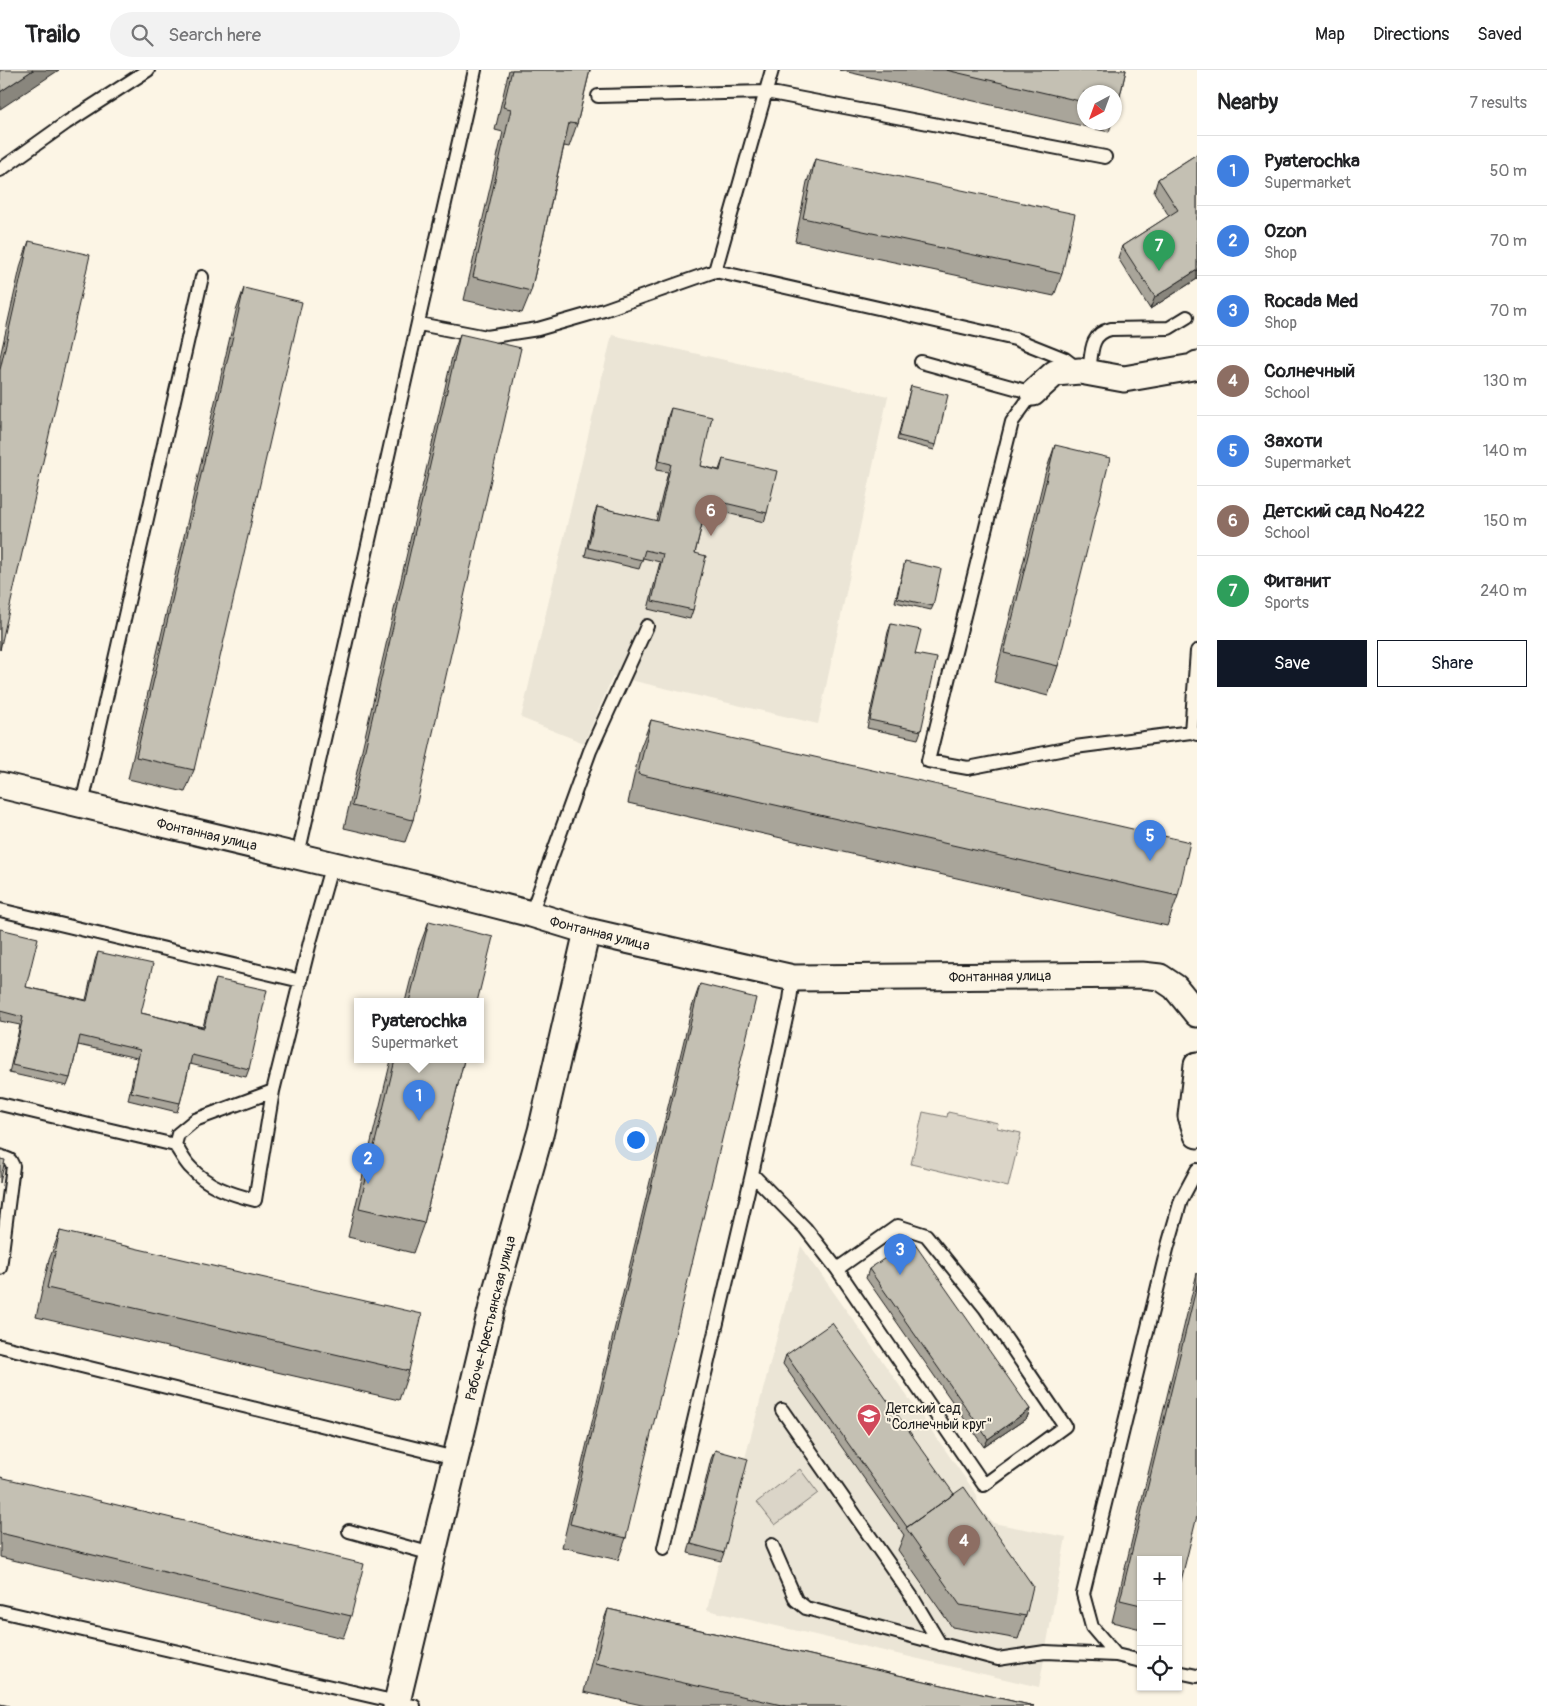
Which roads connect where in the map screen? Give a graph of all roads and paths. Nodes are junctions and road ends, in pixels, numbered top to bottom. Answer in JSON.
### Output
{"nodes":[{"id":1,"x":148,"y":70,"type":"edge"},
{"id":2,"x":475,"y":70,"type":"edge"},
{"id":3,"x":772,"y":70,"type":"edge"},
{"id":4,"x":766,"y":92,"type":"junction"},
{"id":5,"x":598,"y":96,"type":"dead end"},
{"id":6,"x":1105,"y":157,"type":"dead end"},
{"id":7,"x":0,"y":170,"type":"edge"},
{"id":8,"x":716,"y":271,"type":"junction"},
{"id":9,"x":202,"y":277,"type":"dead end"},
{"id":10,"x":1187,"y":317,"type":"dead end"},
{"id":11,"x":419,"y":324,"type":"junction"},
{"id":12,"x":921,"y":362,"type":"dead end"},
{"id":13,"x":1197,"y":364,"type":"edge"},
{"id":14,"x":1085,"y":372,"type":"junction"},
{"id":15,"x":1033,"y":393,"type":"junction"},
{"id":16,"x":646,"y":626,"type":"dead end"},
{"id":17,"x":1197,"y":652,"type":"edge"},
{"id":18,"x":1194,"y":733,"type":"edge"},
{"id":19,"x":0,"y":785,"type":"edge"},
{"id":20,"x":82,"y":804,"type":"junction"},
{"id":21,"x":298,"y":855,"type":"junction"},
{"id":22,"x":332,"y":864,"type":"junction"},
{"id":23,"x":0,"y":910,"type":"edge"},
{"id":24,"x":531,"y":914,"type":"junction"},
{"id":25,"x":587,"y":931,"type":"junction"},
{"id":26,"x":792,"y":978,"type":"junction"},
{"id":27,"x":301,"y":981,"type":"junction"},
{"id":28,"x":1194,"y":1002,"type":"edge"},
{"id":29,"x":1197,"y":1065,"type":"edge"},
{"id":30,"x":273,"y":1091,"type":"junction"},
{"id":31,"x":0,"y":1104,"type":"edge"},
{"id":32,"x":1197,"y":1135,"type":"edge"},
{"id":33,"x":175,"y":1145,"type":"junction"},
{"id":34,"x":0,"y":1156,"type":"edge"},
{"id":35,"x":1197,"y":1170,"type":"edge"},
{"id":36,"x":752,"y":1174,"type":"junction"},
{"id":37,"x":0,"y":1268,"type":"edge"},
{"id":38,"x":837,"y":1269,"type":"junction"},
{"id":39,"x":0,"y":1346,"type":"edge"},
{"id":40,"x":782,"y":1410,"type":"dead end"},
{"id":41,"x":455,"y":1458,"type":"junction"},
{"id":42,"x":349,"y":1531,"type":"dead end"},
{"id":43,"x":772,"y":1545,"type":"dead end"},
{"id":44,"x":664,"y":1548,"type":"dead end"},
{"id":45,"x":432,"y":1554,"type":"junction"},
{"id":46,"x":0,"y":1611,"type":"edge"},
{"id":47,"x":940,"y":1644,"type":"junction"},
{"id":48,"x":1116,"y":1655,"type":"junction"},
{"id":49,"x":1137,"y":1660,"type":"edge"},
{"id":50,"x":1182,"y":1673,"type":"edge"},
{"id":51,"x":1197,"y":1676,"type":"edge"},
{"id":52,"x":403,"y":1705,"type":"edge"}],
"edges":[{"from":1,"to":7,"type":"lane"},
{"from":2,"to":11,"type":"lane"},
{"from":3,"to":4,"type":"lane"},
{"from":4,"to":5,"type":"lane"},
{"from":4,"to":6,"type":"lane"},
{"from":4,"to":8,"type":"lane"},
{"from":8,"to":11,"type":"lane"},
{"from":8,"to":14,"type":"lane"},
{"from":9,"to":20,"type":"lane"},
{"from":10,"to":14,"type":"lane"},
{"from":11,"to":21,"type":"lane"},
{"from":12,"to":15,"type":"lane"},
{"from":13,"to":14,"type":"street"},
{"from":14,"to":15,"type":"street"},
{"from":15,"to":18,"type":"lane"},
{"from":16,"to":24,"type":"lane"},
{"from":17,"to":18,"type":"lane"},
{"from":19,"to":20,"type":"street","name":"Фонтанная улица"},
{"from":20,"to":21,"type":"street","name":"Фонтанная улица"},
{"from":21,"to":22,"type":"street","name":"Фонтанная улица"},
{"from":22,"to":24,"type":"street","name":"Фонтанная улица"},
{"from":22,"to":27,"type":"lane"},
{"from":23,"to":27,"type":"lane"},
{"from":24,"to":25,"type":"street","name":"Фонтанная улица"},
{"from":25,"to":26,"type":"street","name":"Фонтанная улица"},
{"from":25,"to":41,"type":"street","name":"Рабоче-Крестьянская улица"},
{"from":26,"to":28,"type":"street","name":"Фонтанная улица"},
{"from":26,"to":36,"type":"lane"},
{"from":27,"to":30,"type":"lane"},
{"from":29,"to":32,"type":"street"},
{"from":30,"to":33,"type":"lane"},
{"from":30,"to":33,"type":"lane"},
{"from":31,"to":33,"type":"lane"},
{"from":34,"to":37,"type":"lane"},
{"from":35,"to":48,"type":"lane"},
{"from":36,"to":38,"type":"lane"},
{"from":36,"to":44,"type":"lane"},
{"from":38,"to":38,"type":"lane"},
{"from":39,"to":41,"type":"lane"},
{"from":40,"to":47,"type":"lane"},
{"from":41,"to":45,"type":"street","name":"Рабоче-Крестьянская улица"},
{"from":42,"to":45,"type":"lane"},
{"from":43,"to":47,"type":"lane"},
{"from":45,"to":52,"type":"street","name":"Рабоче-Крестьянская улица"},
{"from":46,"to":52,"type":"lane"},
{"from":47,"to":48,"type":"lane"},
{"from":48,"to":49,"type":"lane"},
{"from":50,"to":51,"type":"lane"}]}
